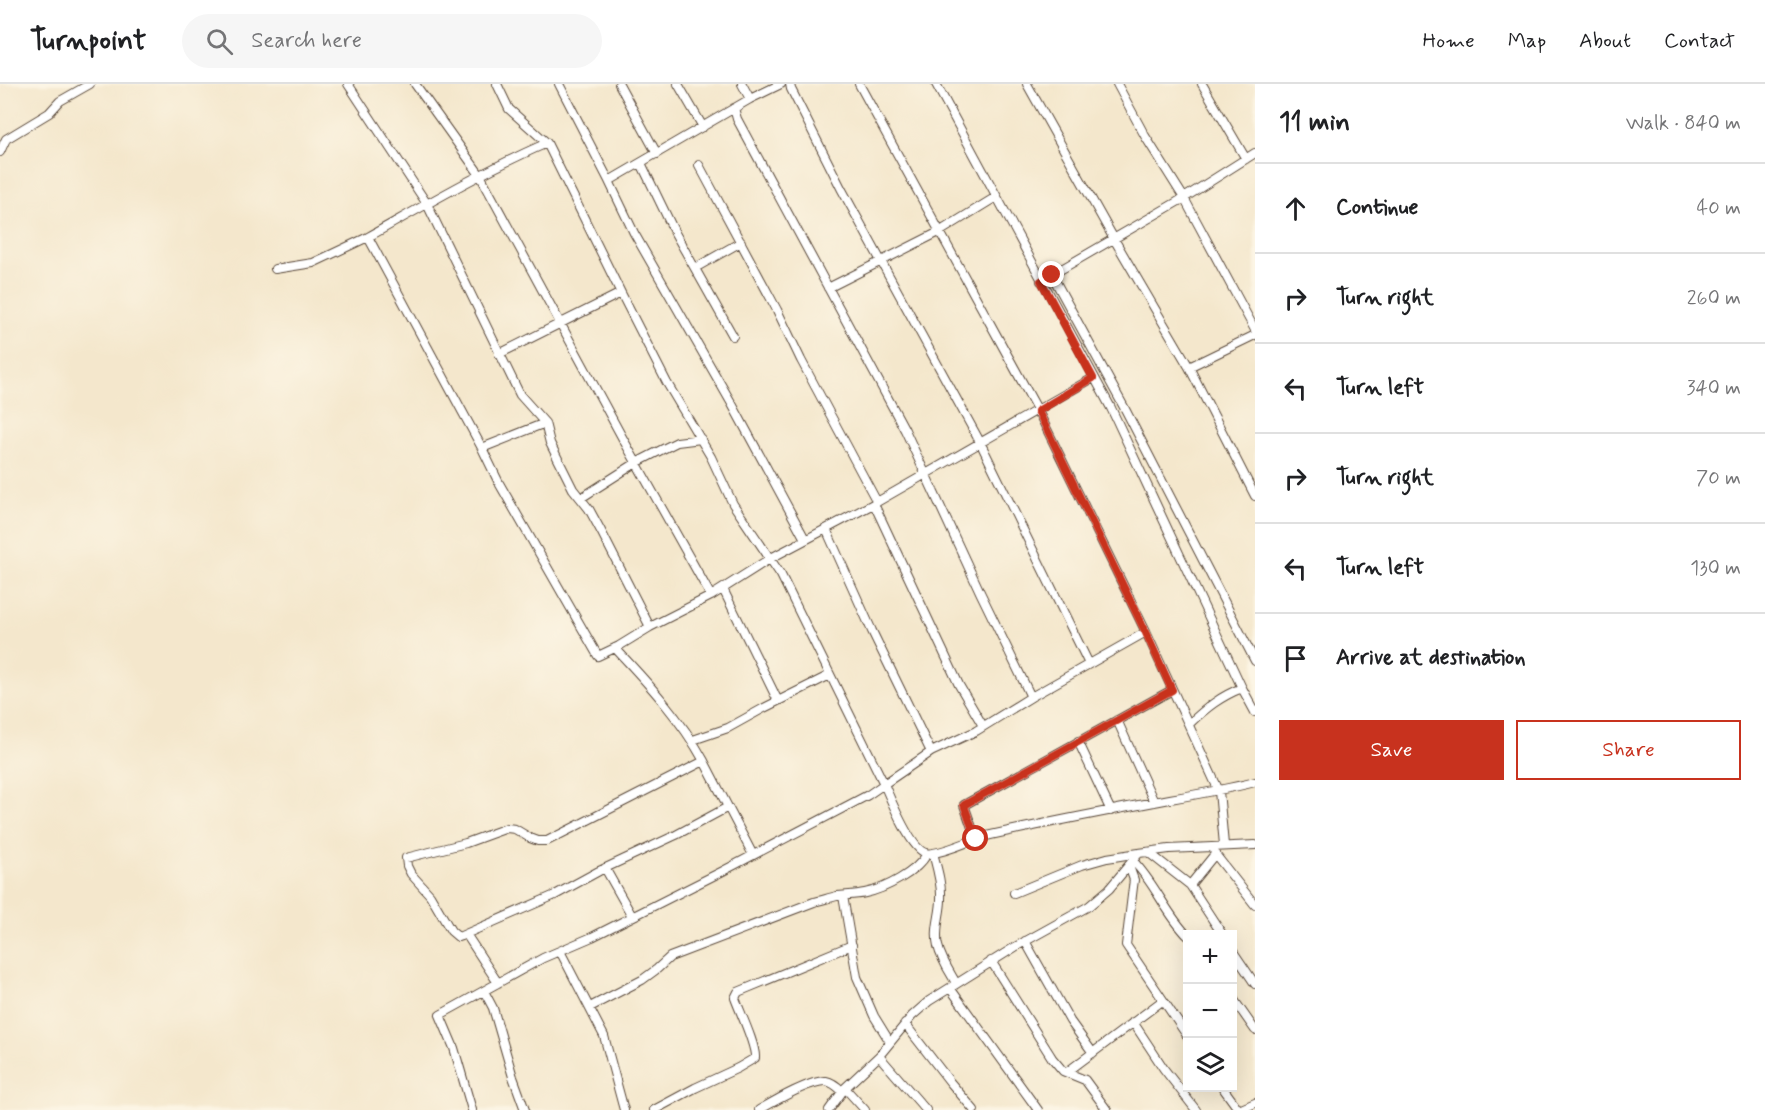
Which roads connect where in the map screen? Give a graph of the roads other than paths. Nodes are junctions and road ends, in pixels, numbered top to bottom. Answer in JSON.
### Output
{"nodes":[{"id":1,"x":90,"y":84,"type":"edge"},
{"id":2,"x":348,"y":84,"type":"edge"},
{"id":3,"x":415,"y":84,"type":"edge"},
{"id":4,"x":497,"y":84,"type":"edge"},
{"id":5,"x":559,"y":84,"type":"edge"},
{"id":6,"x":619,"y":84,"type":"edge"},
{"id":7,"x":678,"y":84,"type":"edge"},
{"id":8,"x":741,"y":84,"type":"edge"},
{"id":9,"x":781,"y":84,"type":"edge"},
{"id":10,"x":790,"y":84,"type":"edge"},
{"id":11,"x":859,"y":84,"type":"edge"},
{"id":12,"x":936,"y":84,"type":"edge"},
{"id":13,"x":1027,"y":84,"type":"edge"},
{"id":14,"x":1117,"y":84,"type":"edge"},
{"id":15,"x":1202,"y":84,"type":"edge"},
{"id":16,"x":750,"y":99,"type":"junction"},
{"id":17,"x":735,"y":108,"type":"junction"},
{"id":18,"x":703,"y":127,"type":"junction"},
{"id":19,"x":547,"y":143,"type":"junction"},
{"id":20,"x":0,"y":152,"type":"edge"},
{"id":21,"x":1255,"y":153,"type":"edge"},
{"id":22,"x":657,"y":154,"type":"junction"},
{"id":23,"x":1246,"y":159,"type":"junction"},
{"id":24,"x":640,"y":164,"type":"junction"},
{"id":25,"x":699,"y":165,"type":"dead end"},
{"id":26,"x":480,"y":175,"type":"junction"},
{"id":27,"x":609,"y":181,"type":"junction"},
{"id":28,"x":996,"y":197,"type":"junction"},
{"id":29,"x":1184,"y":198,"type":"junction"},
{"id":30,"x":427,"y":204,"type":"junction"},
{"id":31,"x":939,"y":232,"type":"junction"},
{"id":32,"x":368,"y":237,"type":"junction"},
{"id":33,"x":1114,"y":239,"type":"junction"},
{"id":34,"x":741,"y":242,"type":"junction"},
{"id":35,"x":880,"y":261,"type":"junction"},
{"id":36,"x":694,"y":268,"type":"junction"},
{"id":37,"x":275,"y":269,"type":"dead end"},
{"id":38,"x":1052,"y":275,"type":"junction"},
{"id":39,"x":1041,"y":281,"type":"junction"},
{"id":40,"x":828,"y":288,"type":"junction"},
{"id":41,"x":621,"y":294,"type":"junction"},
{"id":42,"x":561,"y":324,"type":"junction"},
{"id":43,"x":1255,"y":330,"type":"edge"},
{"id":44,"x":1255,"y":335,"type":"edge"},
{"id":45,"x":733,"y":336,"type":"dead end"},
{"id":46,"x":499,"y":354,"type":"junction"},
{"id":47,"x":1189,"y":367,"type":"junction"},
{"id":48,"x":1093,"y":378,"type":"junction"},
{"id":49,"x":1038,"y":411,"type":"junction"},
{"id":50,"x":545,"y":423,"type":"junction"},
{"id":51,"x":700,"y":439,"type":"junction"},
{"id":52,"x":980,"y":442,"type":"junction"},
{"id":53,"x":482,"y":448,"type":"junction"},
{"id":54,"x":636,"y":463,"type":"junction"},
{"id":55,"x":926,"y":473,"type":"junction"},
{"id":56,"x":1255,"y":496,"type":"edge"},
{"id":57,"x":581,"y":498,"type":"junction"},
{"id":58,"x":875,"y":503,"type":"junction"},
{"id":59,"x":826,"y":529,"type":"junction"},
{"id":60,"x":805,"y":539,"type":"junction"},
{"id":61,"x":771,"y":558,"type":"junction"},
{"id":62,"x":723,"y":589,"type":"junction"},
{"id":63,"x":711,"y":596,"type":"junction"},
{"id":64,"x":650,"y":627,"type":"junction"},
{"id":65,"x":1146,"y":633,"type":"junction"},
{"id":66,"x":615,"y":648,"type":"junction"},
{"id":67,"x":1255,"y":661,"type":"edge"},
{"id":68,"x":1089,"y":664,"type":"junction"},
{"id":69,"x":830,"y":675,"type":"junction"},
{"id":70,"x":1242,"y":688,"type":"junction"},
{"id":71,"x":1172,"y":690,"type":"junction"},
{"id":72,"x":1031,"y":697,"type":"junction"},
{"id":73,"x":778,"y":701,"type":"junction"},
{"id":74,"x":1255,"y":712,"type":"edge"},
{"id":75,"x":1117,"y":720,"type":"junction"},
{"id":76,"x":1190,"y":724,"type":"junction"},
{"id":77,"x":983,"y":726,"type":"junction"},
{"id":78,"x":693,"y":740,"type":"junction"},
{"id":79,"x":1078,"y":741,"type":"junction"},
{"id":80,"x":931,"y":752,"type":"junction"},
{"id":81,"x":704,"y":761,"type":"junction"},
{"id":82,"x":1255,"y":782,"type":"edge"},
{"id":83,"x":884,"y":784,"type":"junction"},
{"id":84,"x":1219,"y":791,"type":"junction"},
{"id":85,"x":1154,"y":802,"type":"junction"},
{"id":86,"x":728,"y":807,"type":"junction"},
{"id":87,"x":1111,"y":811,"type":"junction"},
{"id":88,"x":976,"y":839,"type":"junction"},
{"id":89,"x":1224,"y":845,"type":"junction"},
{"id":90,"x":1255,"y":845,"type":"edge"},
{"id":91,"x":1148,"y":851,"type":"junction"},
{"id":92,"x":1214,"y":851,"type":"junction"},
{"id":93,"x":1139,"y":853,"type":"junction"},
{"id":94,"x":930,"y":854,"type":"junction"},
{"id":95,"x":753,"y":855,"type":"junction"},
{"id":96,"x":1131,"y":864,"type":"junction"},
{"id":97,"x":605,"y":868,"type":"junction"},
{"id":98,"x":1190,"y":885,"type":"junction"},
{"id":99,"x":1014,"y":893,"type":"dead end"},
{"id":100,"x":843,"y":896,"type":"junction"},
{"id":101,"x":1255,"y":905,"type":"edge"},
{"id":102,"x":632,"y":916,"type":"junction"},
{"id":103,"x":1183,"y":930,"type":"edge"},
{"id":104,"x":1219,"y":930,"type":"edge"},
{"id":105,"x":466,"y":934,"type":"junction"},
{"id":106,"x":1025,"y":941,"type":"junction"},
{"id":107,"x":852,"y":945,"type":"junction"},
{"id":108,"x":560,"y":951,"type":"junction"},
{"id":109,"x":1237,"y":956,"type":"edge"},
{"id":110,"x":991,"y":961,"type":"junction"},
{"id":111,"x":498,"y":983,"type":"junction"},
{"id":112,"x":1255,"y":984,"type":"edge"},
{"id":113,"x":953,"y":986,"type":"junction"},
{"id":114,"x":484,"y":990,"type":"junction"},
{"id":115,"x":1162,"y":1001,"type":"junction"},
{"id":116,"x":1237,"y":1003,"type":"edge"},
{"id":117,"x":590,"y":1007,"type":"junction"},
{"id":118,"x":1133,"y":1022,"type":"junction"},
{"id":119,"x":905,"y":1024,"type":"junction"},
{"id":120,"x":1183,"y":1029,"type":"edge"},
{"id":121,"x":1255,"y":1030,"type":"edge"},
{"id":122,"x":890,"y":1042,"type":"junction"},
{"id":123,"x":1093,"y":1053,"type":"junction"},
{"id":124,"x":879,"y":1056,"type":"junction"},
{"id":125,"x":1067,"y":1072,"type":"junction"},
{"id":126,"x":844,"y":1089,"type":"junction"},
{"id":127,"x":1226,"y":1092,"type":"edge"},
{"id":128,"x":1255,"y":1103,"type":"edge"},
{"id":129,"x":472,"y":1110,"type":"edge"},
{"id":130,"x":525,"y":1110,"type":"edge"},
{"id":131,"x":624,"y":1110,"type":"edge"},
{"id":132,"x":654,"y":1110,"type":"edge"},
{"id":133,"x":759,"y":1110,"type":"edge"},
{"id":134,"x":829,"y":1110,"type":"edge"},
{"id":135,"x":865,"y":1110,"type":"edge"},
{"id":136,"x":926,"y":1110,"type":"edge"},
{"id":137,"x":974,"y":1110,"type":"edge"},
{"id":138,"x":1038,"y":1110,"type":"edge"},
{"id":139,"x":1107,"y":1110,"type":"edge"},
{"id":140,"x":1196,"y":1110,"type":"edge"}],
"edges":[{"from":1,"to":20,"type":"street"},
{"from":2,"to":30,"type":"street"},
{"from":3,"to":26,"type":"street"},
{"from":4,"to":19,"type":"street"},
{"from":5,"to":27,"type":"street"},
{"from":6,"to":22,"type":"street"},
{"from":7,"to":18,"type":"street"},
{"from":8,"to":16,"type":"street"},
{"from":9,"to":16,"type":"street"},
{"from":10,"to":35,"type":"street"},
{"from":11,"to":31,"type":"street"},
{"from":12,"to":28,"type":"street"},
{"from":13,"to":33,"type":"street"},
{"from":14,"to":29,"type":"street"},
{"from":15,"to":23,"type":"street"},
{"from":16,"to":17,"type":"street"},
{"from":17,"to":18,"type":"street"},
{"from":17,"to":40,"type":"street"},
{"from":18,"to":22,"type":"street"},
{"from":19,"to":26,"type":"street"},
{"from":19,"to":41,"type":"street"},
{"from":21,"to":23,"type":"street"},
{"from":22,"to":24,"type":"street"},
{"from":23,"to":29,"type":"street"},
{"from":24,"to":27,"type":"street"},
{"from":24,"to":36,"type":"street"},
{"from":25,"to":34,"type":"street"},
{"from":26,"to":30,"type":"street"},
{"from":26,"to":42,"type":"street"},
{"from":27,"to":60,"type":"street"},
{"from":28,"to":31,"type":"street"},
{"from":28,"to":39,"type":"street"},
{"from":29,"to":33,"type":"street"},
{"from":29,"to":43,"type":"street"},
{"from":30,"to":32,"type":"street"},
{"from":30,"to":46,"type":"street"},
{"from":31,"to":35,"type":"street"},
{"from":31,"to":49,"type":"street"},
{"from":32,"to":37,"type":"street"},
{"from":32,"to":53,"type":"street"},
{"from":33,"to":38,"type":"street"},
{"from":33,"to":47,"type":"street"},
{"from":34,"to":36,"type":"street"},
{"from":34,"to":58,"type":"street"},
{"from":35,"to":40,"type":"street"},
{"from":35,"to":52,"type":"street"},
{"from":36,"to":45,"type":"street"},
{"from":38,"to":39,"type":"street"},
{"from":38,"to":67,"type":"street"},
{"from":39,"to":48,"type":"street"},
{"from":40,"to":55,"type":"street"},
{"from":41,"to":42,"type":"street"},
{"from":41,"to":51,"type":"street"},
{"from":42,"to":46,"type":"street"},
{"from":42,"to":54,"type":"street"},
{"from":44,"to":47,"type":"street"},
{"from":46,"to":50,"type":"street"},
{"from":47,"to":56,"type":"street"},
{"from":48,"to":49,"type":"street"},
{"from":48,"to":70,"type":"street"},
{"from":49,"to":52,"type":"street"},
{"from":49,"to":65,"type":"street"},
{"from":50,"to":53,"type":"street"},
{"from":50,"to":57,"type":"street"},
{"from":51,"to":54,"type":"street"},
{"from":51,"to":61,"type":"street"},
{"from":52,"to":55,"type":"street"},
{"from":52,"to":68,"type":"street"},
{"from":53,"to":66,"type":"street"},
{"from":54,"to":57,"type":"street"},
{"from":54,"to":63,"type":"street"},
{"from":55,"to":58,"type":"street"},
{"from":55,"to":72,"type":"street"},
{"from":57,"to":64,"type":"street"},
{"from":58,"to":59,"type":"street"},
{"from":58,"to":77,"type":"street"},
{"from":59,"to":60,"type":"street"},
{"from":59,"to":80,"type":"street"},
{"from":60,"to":61,"type":"street"},
{"from":61,"to":62,"type":"street"},
{"from":61,"to":69,"type":"street"},
{"from":62,"to":63,"type":"street"},
{"from":62,"to":73,"type":"street"},
{"from":63,"to":64,"type":"street"},
{"from":64,"to":66,"type":"street"},
{"from":65,"to":68,"type":"street"},
{"from":65,"to":71,"type":"street"},
{"from":66,"to":78,"type":"street"},
{"from":68,"to":72,"type":"street"},
{"from":69,"to":73,"type":"street"},
{"from":69,"to":83,"type":"street"},
{"from":70,"to":74,"type":"street"},
{"from":70,"to":76,"type":"street"},
{"from":71,"to":75,"type":"street"},
{"from":71,"to":76,"type":"street"},
{"from":72,"to":77,"type":"street"},
{"from":73,"to":78,"type":"street"},
{"from":75,"to":79,"type":"street"},
{"from":75,"to":85,"type":"street"},
{"from":76,"to":84,"type":"street"},
{"from":77,"to":80,"type":"street"},
{"from":78,"to":81,"type":"street"},
{"from":79,"to":87,"type":"street"},
{"from":79,"to":88,"type":"street"},
{"from":80,"to":83,"type":"street"},
{"from":81,"to":86,"type":"street"},
{"from":81,"to":105,"type":"street"},
{"from":82,"to":84,"type":"street"},
{"from":83,"to":94,"type":"street"},
{"from":83,"to":95,"type":"street"},
{"from":84,"to":85,"type":"street"},
{"from":84,"to":89,"type":"street"},
{"from":85,"to":87,"type":"street"},
{"from":86,"to":95,"type":"street"},
{"from":86,"to":97,"type":"street"},
{"from":87,"to":88,"type":"street"},
{"from":88,"to":94,"type":"street"},
{"from":89,"to":90,"type":"street"},
{"from":89,"to":92,"type":"street"},
{"from":91,"to":92,"type":"street"},
{"from":91,"to":93,"type":"street"},
{"from":91,"to":98,"type":"street"},
{"from":92,"to":98,"type":"street"},
{"from":92,"to":101,"type":"street"},
{"from":93,"to":96,"type":"street"},
{"from":93,"to":99,"type":"street"},
{"from":94,"to":100,"type":"street"},
{"from":94,"to":113,"type":"street"},
{"from":95,"to":102,"type":"street"},
{"from":96,"to":103,"type":"street"},
{"from":96,"to":106,"type":"street"},
{"from":96,"to":115,"type":"street"},
{"from":97,"to":102,"type":"street"},
{"from":97,"to":105,"type":"street"},
{"from":98,"to":104,"type":"street"},
{"from":100,"to":107,"type":"street"},
{"from":100,"to":117,"type":"street"},
{"from":102,"to":108,"type":"street"},
{"from":105,"to":111,"type":"street"},
{"from":106,"to":110,"type":"street"},
{"from":106,"to":123,"type":"street"},
{"from":107,"to":122,"type":"street"},
{"from":107,"to":132,"type":"street"},
{"from":108,"to":111,"type":"street"},
{"from":108,"to":117,"type":"street"},
{"from":109,"to":112,"type":"street"},
{"from":110,"to":113,"type":"street"},
{"from":110,"to":125,"type":"street"},
{"from":111,"to":114,"type":"street"},
{"from":113,"to":119,"type":"street"},
{"from":113,"to":138,"type":"street"},
{"from":114,"to":129,"type":"street"},
{"from":114,"to":130,"type":"street"},
{"from":115,"to":118,"type":"street"},
{"from":115,"to":120,"type":"street"},
{"from":116,"to":121,"type":"street"},
{"from":117,"to":131,"type":"street"},
{"from":118,"to":123,"type":"street"},
{"from":118,"to":140,"type":"street"},
{"from":119,"to":122,"type":"street"},
{"from":119,"to":137,"type":"street"},
{"from":122,"to":124,"type":"street"},
{"from":123,"to":125,"type":"street"},
{"from":124,"to":126,"type":"street"},
{"from":124,"to":136,"type":"street"},
{"from":125,"to":139,"type":"street"},
{"from":126,"to":133,"type":"street"},
{"from":126,"to":134,"type":"street"},
{"from":126,"to":135,"type":"street"},
{"from":127,"to":128,"type":"street"}]}
